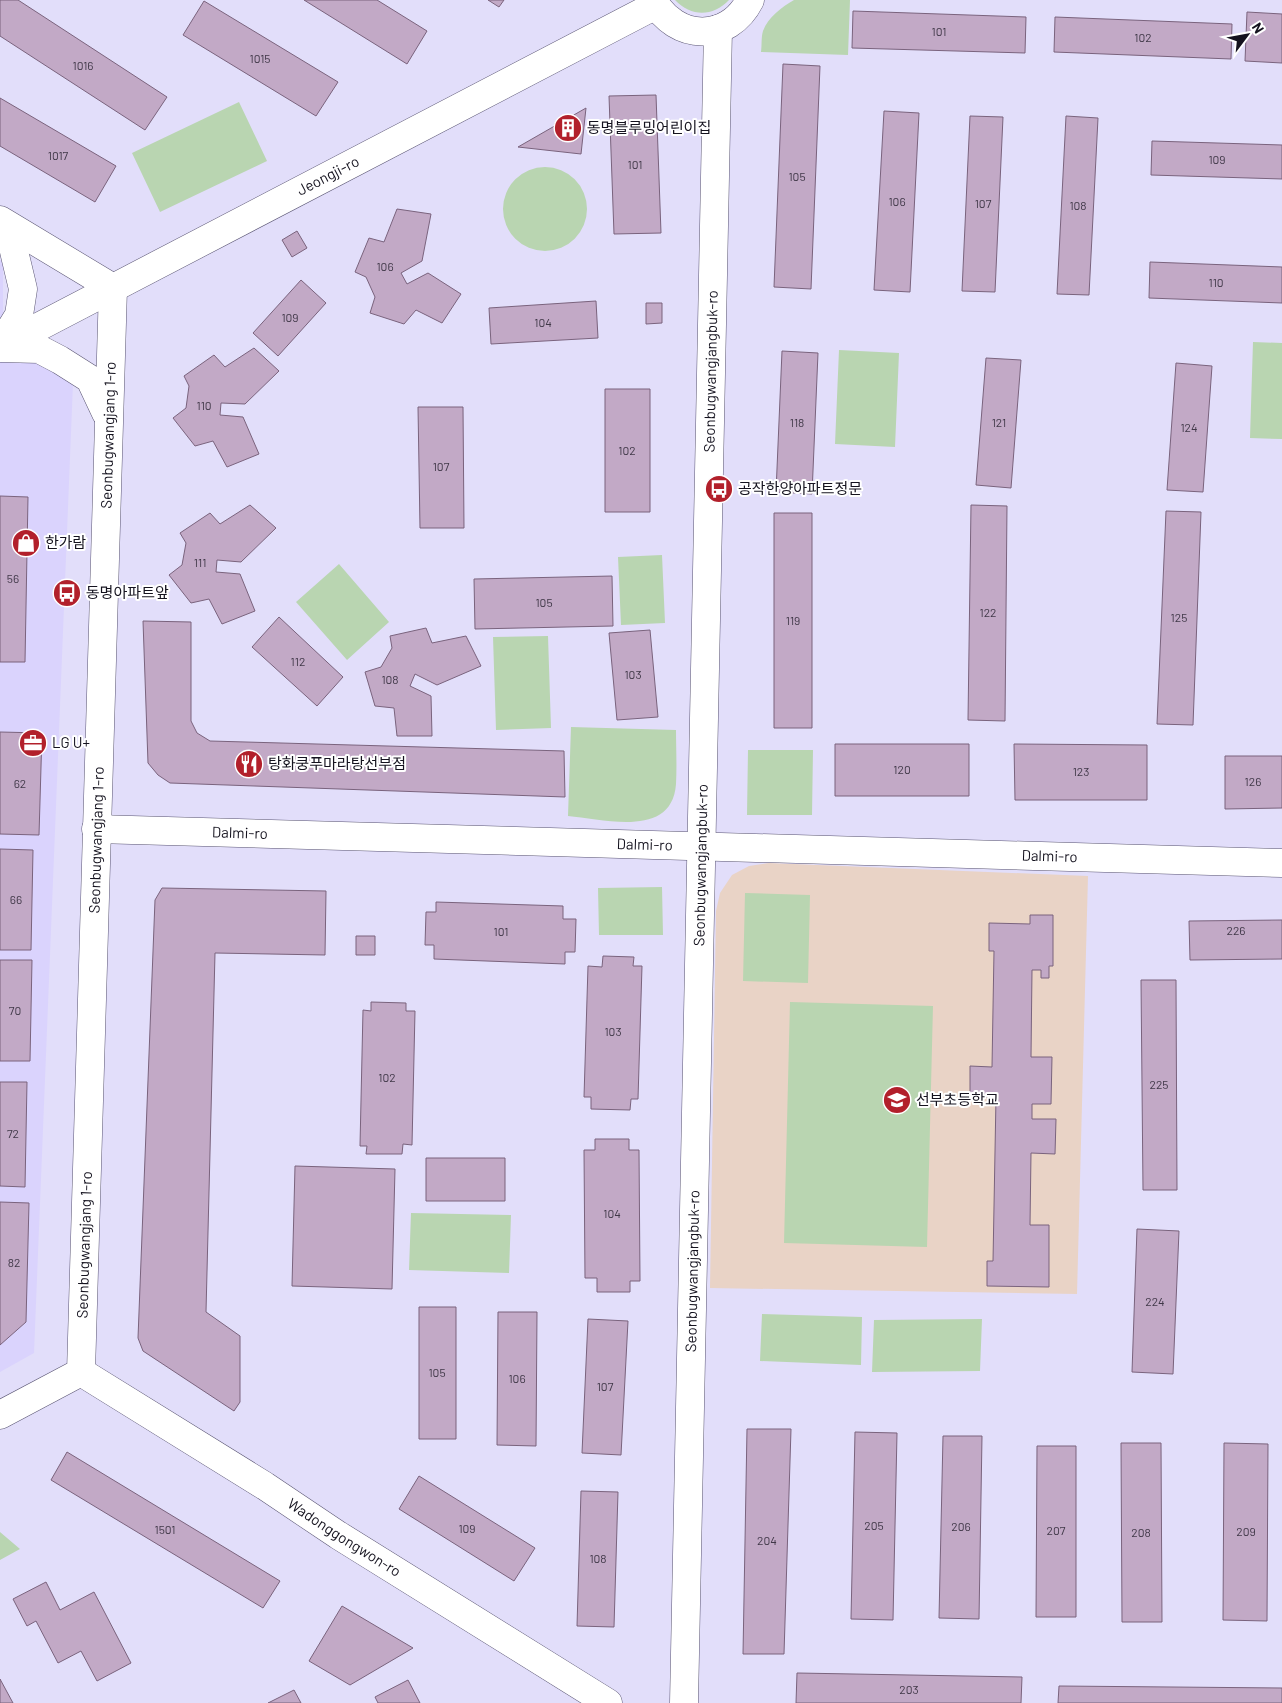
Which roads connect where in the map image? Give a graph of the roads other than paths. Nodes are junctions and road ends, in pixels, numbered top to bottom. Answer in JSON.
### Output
{"nodes":[{"id":1,"x":750,"y":0,"type":"edge"},
{"id":2,"x":655,"y":3,"type":"edge"},
{"id":3,"x":718,"y":29,"type":"junction"},
{"id":4,"x":0,"y":220,"type":"edge"},
{"id":5,"x":0,"y":230,"type":"edge"},
{"id":6,"x":113,"y":288,"type":"junction"},
{"id":7,"x":0,"y":347,"type":"edge"},
{"id":8,"x":109,"y":419,"type":"junction"},
{"id":9,"x":96,"y":829,"type":"junction"},
{"id":10,"x":702,"y":846,"type":"junction"},
{"id":11,"x":1282,"y":862,"type":"edge"},
{"id":12,"x":81,"y":1372,"type":"junction"},
{"id":13,"x":0,"y":1415,"type":"edge"},
{"id":14,"x":608,"y":1703,"type":"edge"},
{"id":15,"x":684,"y":1703,"type":"edge"}],
"edges":[{"from":1,"to":3,"type":"street"},
{"from":2,"to":3,"type":"street"},
{"from":2,"to":6,"type":"street","name":"Jeongji-ro"},
{"from":3,"to":10,"type":"street","name":"Seonbugwangjangbuk-ro"},
{"from":4,"to":6,"type":"street"},
{"from":5,"to":7,"type":"street"},
{"from":6,"to":7,"type":"street","name":"Jeongji-ro"},
{"from":6,"to":8,"type":"street","name":"Seonbugwangjang 1-ro"},
{"from":7,"to":8,"type":"street"},
{"from":8,"to":9,"type":"street","name":"Seonbugwangjang 1-ro"},
{"from":9,"to":10,"type":"street","name":"Dalmi-ro"},
{"from":9,"to":12,"type":"street","name":"Seonbugwangjang 1-ro"},
{"from":10,"to":11,"type":"street","name":"Dalmi-ro"},
{"from":10,"to":15,"type":"street","name":"Seonbugwangjangbuk-ro"},
{"from":12,"to":13,"type":"street"},
{"from":12,"to":14,"type":"street","name":"Wadonggongwon-ro"}]}
